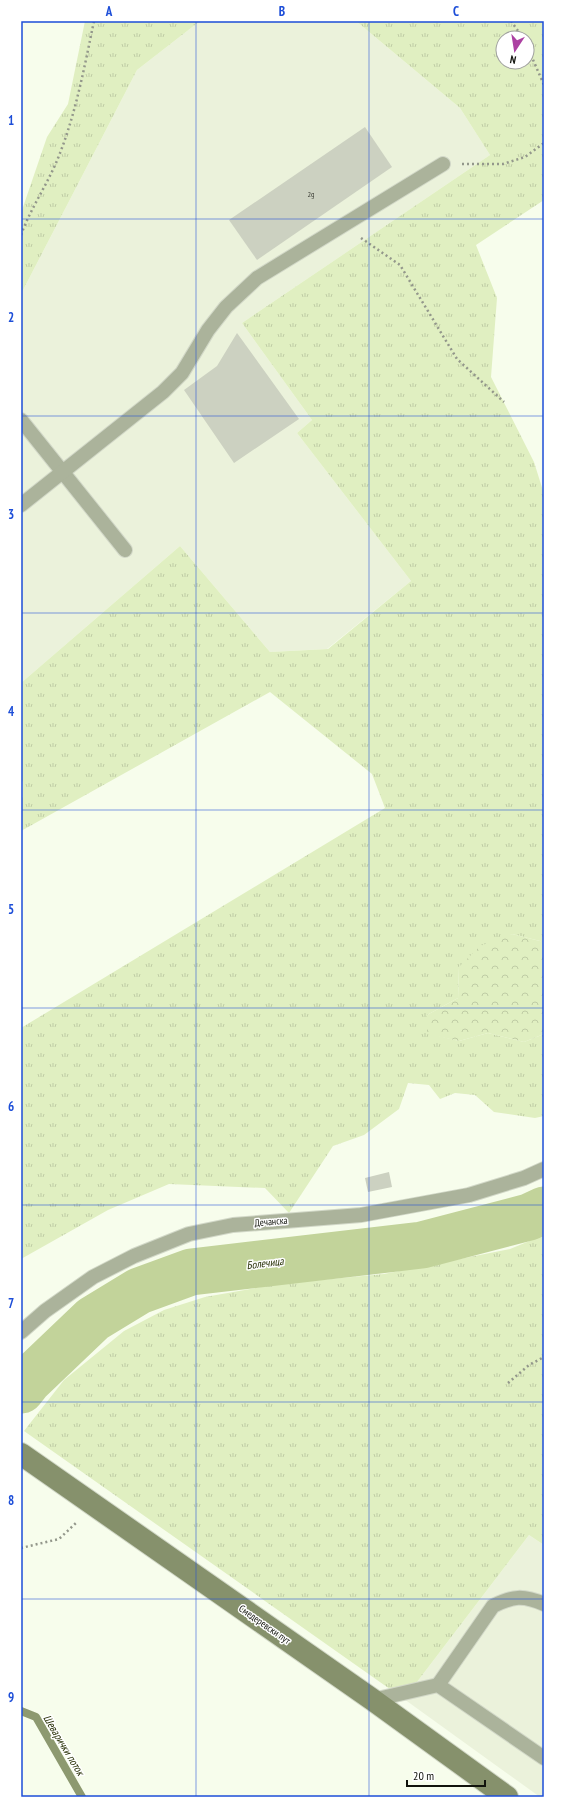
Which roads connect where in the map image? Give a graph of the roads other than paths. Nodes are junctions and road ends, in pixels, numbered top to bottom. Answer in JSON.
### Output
{"nodes":[{"id":1,"x":443,"y":164,"type":"road end"},
{"id":2,"x":21,"y":420,"type":"edge"},
{"id":3,"x":63,"y":471,"type":"junction"},
{"id":4,"x":21,"y":504,"type":"edge"},
{"id":5,"x":125,"y":550,"type":"dead end"},
{"id":6,"x":544,"y":1169,"type":"edge"},
{"id":7,"x":21,"y":1332,"type":"edge"},
{"id":8,"x":25,"y":1457,"type":"edge"},
{"id":9,"x":544,"y":1604,"type":"edge"},
{"id":10,"x":438,"y":1684,"type":"junction"},
{"id":11,"x":373,"y":1700,"type":"junction"},
{"id":12,"x":544,"y":1758,"type":"edge"},
{"id":13,"x":507,"y":1797,"type":"edge"}],
"edges":[{"from":1,"to":3,"type":"lane"},
{"from":2,"to":3,"type":"lane"},
{"from":3,"to":4,"type":"lane"},
{"from":3,"to":5,"type":"lane"},
{"from":6,"to":7,"type":"lane","name":"Дечанска"},
{"from":8,"to":11,"type":"main road","name":"Смедеревски пут"},
{"from":9,"to":10,"type":"lane"},
{"from":10,"to":11,"type":"lane"},
{"from":10,"to":12,"type":"lane"},
{"from":11,"to":13,"type":"main road","name":"Смедеревски пут"}]}
